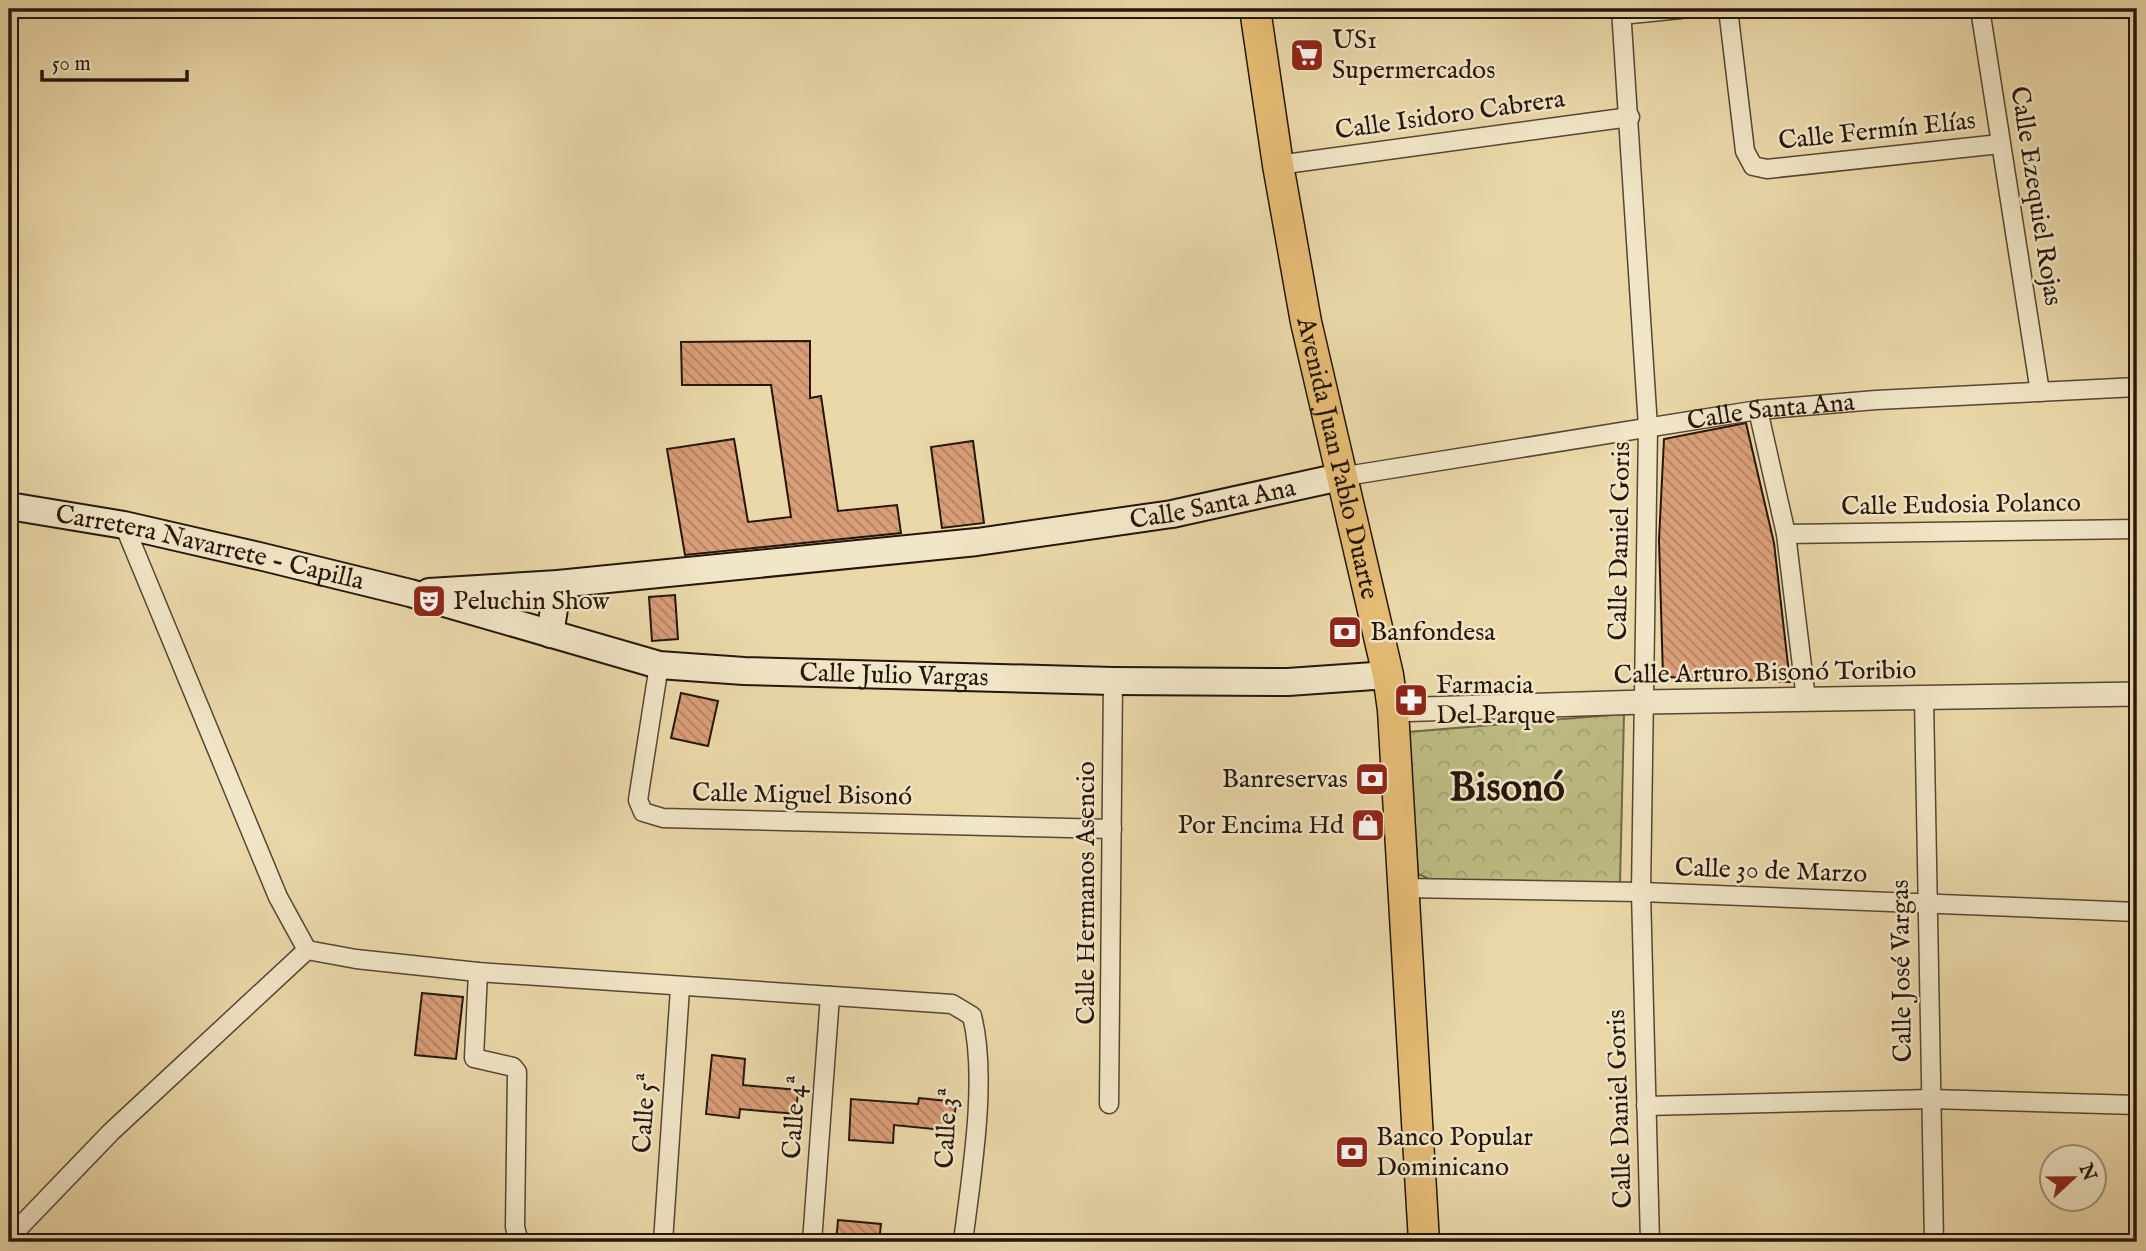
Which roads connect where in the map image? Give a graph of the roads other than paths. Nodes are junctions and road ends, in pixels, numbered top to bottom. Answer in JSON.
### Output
{"nodes":[{"id":1,"x":1255,"y":9,"type":"edge"},
{"id":2,"x":1681,"y":9,"type":"edge"},
{"id":3,"x":1728,"y":9,"type":"edge"},
{"id":4,"x":1980,"y":9,"type":"edge"},
{"id":5,"x":1621,"y":12,"type":"edge"},
{"id":6,"x":1630,"y":117,"type":"junction"},
{"id":7,"x":2000,"y":144,"type":"junction"},
{"id":8,"x":1278,"y":166,"type":"junction"},
{"id":9,"x":2137,"y":387,"type":"edge"},
{"id":10,"x":2040,"y":393,"type":"junction"},
{"id":11,"x":1758,"y":410,"type":"junction"},
{"id":12,"x":1648,"y":427,"type":"junction"},
{"id":13,"x":1340,"y":477,"type":"junction"},
{"id":14,"x":9,"y":506,"type":"edge"},
{"id":15,"x":124,"y":525,"type":"junction"},
{"id":16,"x":2137,"y":529,"type":"edge"},
{"id":17,"x":1786,"y":534,"type":"junction"},
{"id":18,"x":558,"y":584,"type":"junction"},
{"id":19,"x":410,"y":593,"type":"junction"},
{"id":20,"x":550,"y":634,"type":"junction"},
{"id":21,"x":659,"y":665,"type":"junction"},
{"id":22,"x":1388,"y":676,"type":"junction"},
{"id":23,"x":1113,"y":681,"type":"junction"},
{"id":24,"x":2137,"y":694,"type":"edge"},
{"id":25,"x":1806,"y":699,"type":"junction"},
{"id":26,"x":1924,"y":699,"type":"junction"},
{"id":27,"x":1644,"y":702,"type":"junction"},
{"id":28,"x":1393,"y":710,"type":"junction"},
{"id":29,"x":1112,"y":829,"type":"junction"},
{"id":30,"x":1403,"y":888,"type":"junction"},
{"id":31,"x":1640,"y":892,"type":"junction"},
{"id":32,"x":1930,"y":903,"type":"junction"},
{"id":33,"x":2137,"y":912,"type":"edge"},
{"id":34,"x":307,"y":950,"type":"junction"},
{"id":35,"x":478,"y":972,"type":"junction"},
{"id":36,"x":680,"y":988,"type":"junction"},
{"id":37,"x":830,"y":996,"type":"junction"},
{"id":38,"x":1931,"y":1099,"type":"junction"},
{"id":39,"x":1109,"y":1104,"type":"dead end"},
{"id":40,"x":2137,"y":1105,"type":"edge"},
{"id":41,"x":1646,"y":1106,"type":"junction"},
{"id":42,"x":9,"y":1238,"type":"edge"},
{"id":43,"x":519,"y":1242,"type":"edge"},
{"id":44,"x":663,"y":1242,"type":"edge"},
{"id":45,"x":812,"y":1242,"type":"edge"},
{"id":46,"x":963,"y":1242,"type":"edge"},
{"id":47,"x":1424,"y":1242,"type":"edge"},
{"id":48,"x":1650,"y":1242,"type":"edge"},
{"id":49,"x":1934,"y":1242,"type":"edge"}],
"edges":[{"from":1,"to":8,"type":"main road","name":"Avenida Juan Pablo Duarte"},
{"from":2,"to":5,"type":"street"},
{"from":3,"to":7,"type":"street","name":"Calle Fermín Elías"},
{"from":4,"to":7,"type":"street","name":"Calle Ezequiel Rojas"},
{"from":5,"to":6,"type":"street","name":"Calle Daniel Goris"},
{"from":6,"to":8,"type":"street","name":"Calle Isidoro Cabrera"},
{"from":6,"to":12,"type":"street","name":"Calle Daniel Goris"},
{"from":7,"to":10,"type":"street","name":"Calle Ezequiel Rojas"},
{"from":8,"to":13,"type":"main road","name":"Avenida Juan Pablo Duarte"},
{"from":9,"to":10,"type":"street","name":"Calle Santa Ana"},
{"from":10,"to":11,"type":"street","name":"Calle Santa Ana"},
{"from":11,"to":12,"type":"street","name":"Calle Santa Ana"},
{"from":11,"to":17,"type":"street"},
{"from":12,"to":13,"type":"street","name":"Calle Santa Ana"},
{"from":12,"to":27,"type":"street","name":"Calle Daniel Goris"},
{"from":13,"to":18,"type":"main road","name":"Calle Santa Ana"},
{"from":13,"to":22,"type":"main road","name":"Avenida Juan Pablo Duarte"},
{"from":14,"to":15,"type":"main road","name":"Carretera Navarrete - Capilla"},
{"from":15,"to":19,"type":"main road","name":"Carretera Navarrete - Capilla"},
{"from":15,"to":34,"type":"street"},
{"from":16,"to":17,"type":"street","name":"Calle Eudosia Polanco"},
{"from":17,"to":25,"type":"street"},
{"from":18,"to":19,"type":"main road","name":"Calle Santa Ana"},
{"from":18,"to":20,"type":"main road"},
{"from":19,"to":20,"type":"main road","name":"Calle Julio Vargas"},
{"from":20,"to":21,"type":"main road","name":"Calle Julio Vargas"},
{"from":21,"to":23,"type":"main road","name":"Calle Julio Vargas"},
{"from":21,"to":29,"type":"street","name":"Calle Miguel Bisonó"},
{"from":22,"to":23,"type":"main road","name":"Calle Julio Vargas"},
{"from":22,"to":28,"type":"main road","name":"Avenida Juan Pablo Duarte"},
{"from":23,"to":29,"type":"street","name":"Calle Hermanos Asencio"},
{"from":24,"to":26,"type":"street","name":"Calle Arturo Bisonó Toribio"},
{"from":25,"to":26,"type":"street","name":"Calle Arturo Bisonó Toribio"},
{"from":25,"to":27,"type":"street","name":"Calle Arturo Bisonó Toribio"},
{"from":26,"to":32,"type":"street","name":"Calle José Vargas"},
{"from":27,"to":28,"type":"street","name":"Calle Arturo Bisonó Toribio"},
{"from":27,"to":31,"type":"street","name":"Calle Daniel Goris"},
{"from":28,"to":30,"type":"main road","name":"Avenida Juan Pablo Duarte"},
{"from":29,"to":39,"type":"street","name":"Calle Hermanos Asencio"},
{"from":30,"to":31,"type":"street","name":"Calle 30 de Marzo"},
{"from":30,"to":47,"type":"main road","name":"Avenida Juan Pablo Duarte"},
{"from":31,"to":32,"type":"street","name":"Calle 30 de Marzo"},
{"from":31,"to":41,"type":"street","name":"Calle Daniel Goris"},
{"from":32,"to":33,"type":"street","name":"Calle 30 de Marzo"},
{"from":32,"to":38,"type":"street","name":"Calle José Vargas"},
{"from":34,"to":35,"type":"street"},
{"from":34,"to":42,"type":"street"},
{"from":35,"to":36,"type":"street"},
{"from":35,"to":43,"type":"street"},
{"from":36,"to":37,"type":"street"},
{"from":36,"to":44,"type":"street","name":"Calle 5ª"},
{"from":37,"to":45,"type":"street","name":"Calle 4ª"},
{"from":37,"to":46,"type":"street","name":"Calle 3ª"},
{"from":38,"to":40,"type":"street"},
{"from":38,"to":41,"type":"street"},
{"from":38,"to":49,"type":"street","name":"Calle José Vargas"},
{"from":41,"to":48,"type":"street","name":"Calle Daniel Goris"}]}
